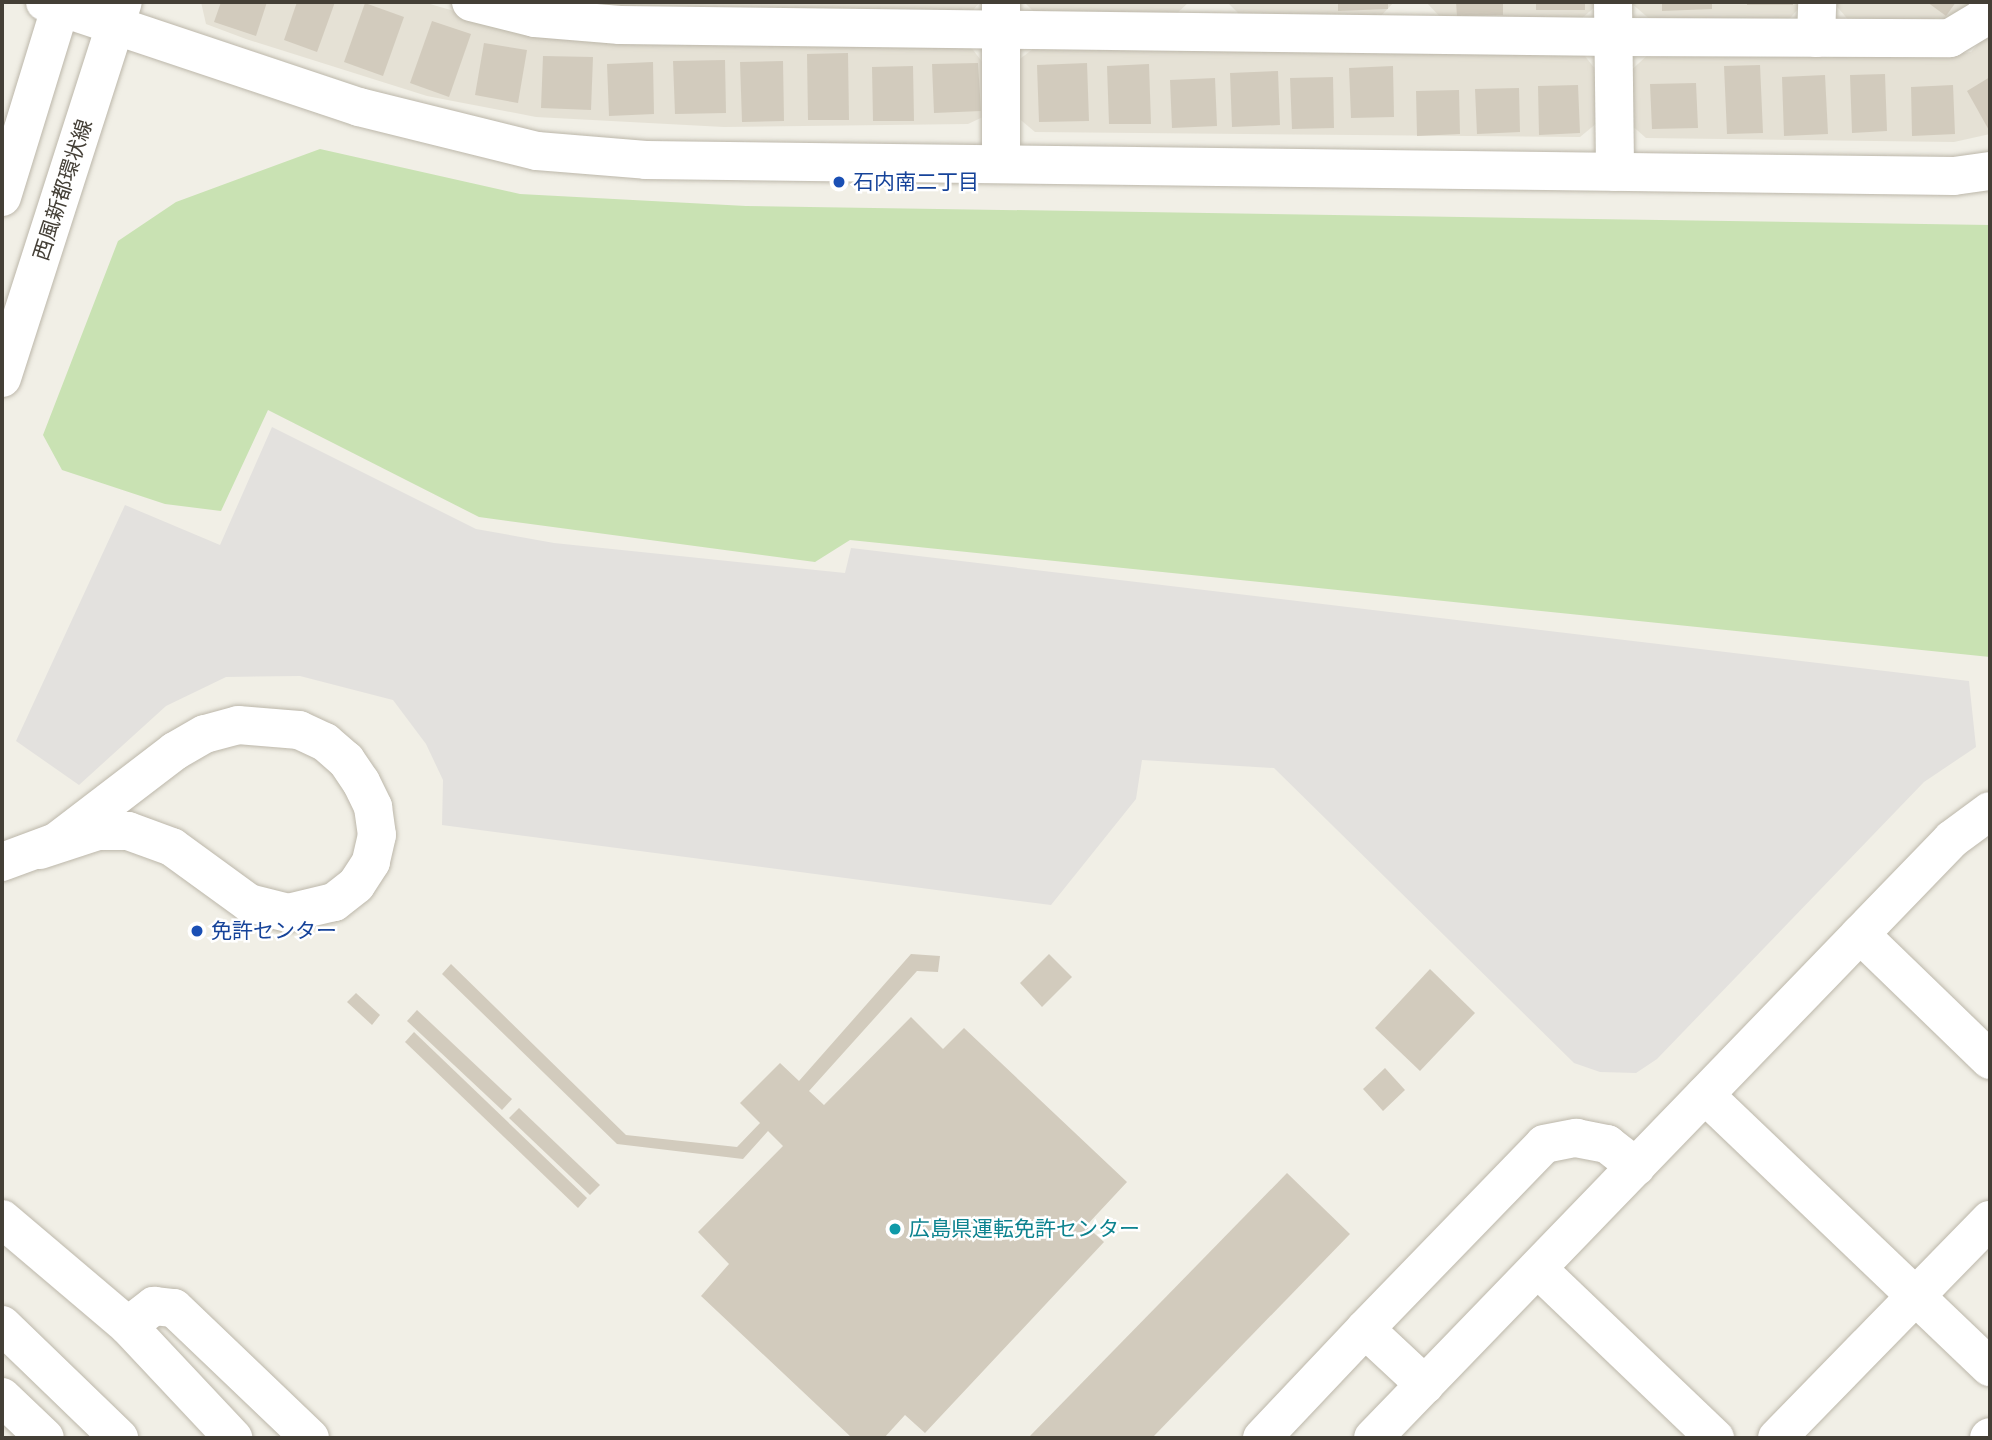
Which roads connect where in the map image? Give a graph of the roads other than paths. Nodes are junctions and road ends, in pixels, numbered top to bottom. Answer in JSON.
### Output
{"nodes":[{"id":1,"x":471,"y":2,"type":"edge"},
{"id":2,"x":56,"y":3,"type":"edge"},
{"id":3,"x":1990,"y":7,"type":"edge"},
{"id":4,"x":120,"y":14,"type":"edge"},
{"id":5,"x":1207,"y":16,"type":"edge"},
{"id":6,"x":1001,"y":17,"type":"edge"},
{"id":7,"x":1409,"y":18,"type":"edge"},
{"id":8,"x":1613,"y":20,"type":"edge"},
{"id":9,"x":1816,"y":20,"type":"edge"},
{"id":10,"x":1001,"y":164,"type":"junction"},
{"id":11,"x":1990,"y":171,"type":"edge"},
{"id":12,"x":1615,"y":172,"type":"junction"},
{"id":13,"x":2,"y":197,"type":"edge"},
{"id":14,"x":2,"y":378,"type":"edge"},
{"id":15,"x":1990,"y":811,"type":"edge"},
{"id":16,"x":40,"y":850,"type":"junction"},
{"id":17,"x":2,"y":862,"type":"edge"},
{"id":18,"x":1860,"y":934,"type":"junction"},
{"id":19,"x":1990,"y":1060,"type":"edge"},
{"id":20,"x":1705,"y":1095,"type":"junction"},
{"id":21,"x":1636,"y":1167,"type":"junction"},
{"id":22,"x":2,"y":1219,"type":"edge"},
{"id":23,"x":1990,"y":1220,"type":"edge"},
{"id":24,"x":1538,"y":1269,"type":"junction"},
{"id":25,"x":1916,"y":1296,"type":"junction"},
{"id":26,"x":2,"y":1325,"type":"edge"},
{"id":27,"x":128,"y":1326,"type":"junction"},
{"id":28,"x":1364,"y":1329,"type":"junction"},
{"id":29,"x":1990,"y":1367,"type":"edge"},
{"id":30,"x":1425,"y":1385,"type":"junction"},
{"id":31,"x":2,"y":1397,"type":"edge"},
{"id":32,"x":44,"y":1438,"type":"edge"},
{"id":33,"x":119,"y":1438,"type":"edge"},
{"id":34,"x":233,"y":1438,"type":"edge"},
{"id":35,"x":310,"y":1438,"type":"edge"},
{"id":36,"x":1262,"y":1438,"type":"edge"},
{"id":37,"x":1373,"y":1438,"type":"edge"},
{"id":38,"x":1715,"y":1438,"type":"edge"},
{"id":39,"x":1777,"y":1438,"type":"edge"}],
"edges":[{"from":1,"to":6,"type":"street"},
{"from":2,"to":4,"type":"street"},
{"from":2,"to":13,"type":"street"},
{"from":3,"to":9,"type":"street"},
{"from":4,"to":10,"type":"street"},
{"from":4,"to":14,"type":"street","name":"西風新都環状線"},
{"from":5,"to":6,"type":"street"},
{"from":5,"to":7,"type":"street"},
{"from":6,"to":10,"type":"street"},
{"from":7,"to":8,"type":"street"},
{"from":8,"to":9,"type":"street"},
{"from":8,"to":12,"type":"street"},
{"from":10,"to":12,"type":"street"},
{"from":11,"to":12,"type":"street"},
{"from":15,"to":18,"type":"street"},
{"from":16,"to":16,"type":"street"},
{"from":16,"to":17,"type":"street"},
{"from":18,"to":19,"type":"street"},
{"from":18,"to":20,"type":"street"},
{"from":20,"to":21,"type":"street"},
{"from":20,"to":25,"type":"street"},
{"from":21,"to":24,"type":"street"},
{"from":21,"to":28,"type":"street"},
{"from":22,"to":27,"type":"street"},
{"from":23,"to":25,"type":"street"},
{"from":24,"to":30,"type":"street"},
{"from":24,"to":38,"type":"street"},
{"from":25,"to":29,"type":"street"},
{"from":25,"to":39,"type":"street"},
{"from":26,"to":33,"type":"street"},
{"from":27,"to":34,"type":"street"},
{"from":27,"to":35,"type":"street"},
{"from":28,"to":30,"type":"street"},
{"from":28,"to":36,"type":"street"},
{"from":30,"to":37,"type":"street"},
{"from":31,"to":32,"type":"street"}]}
